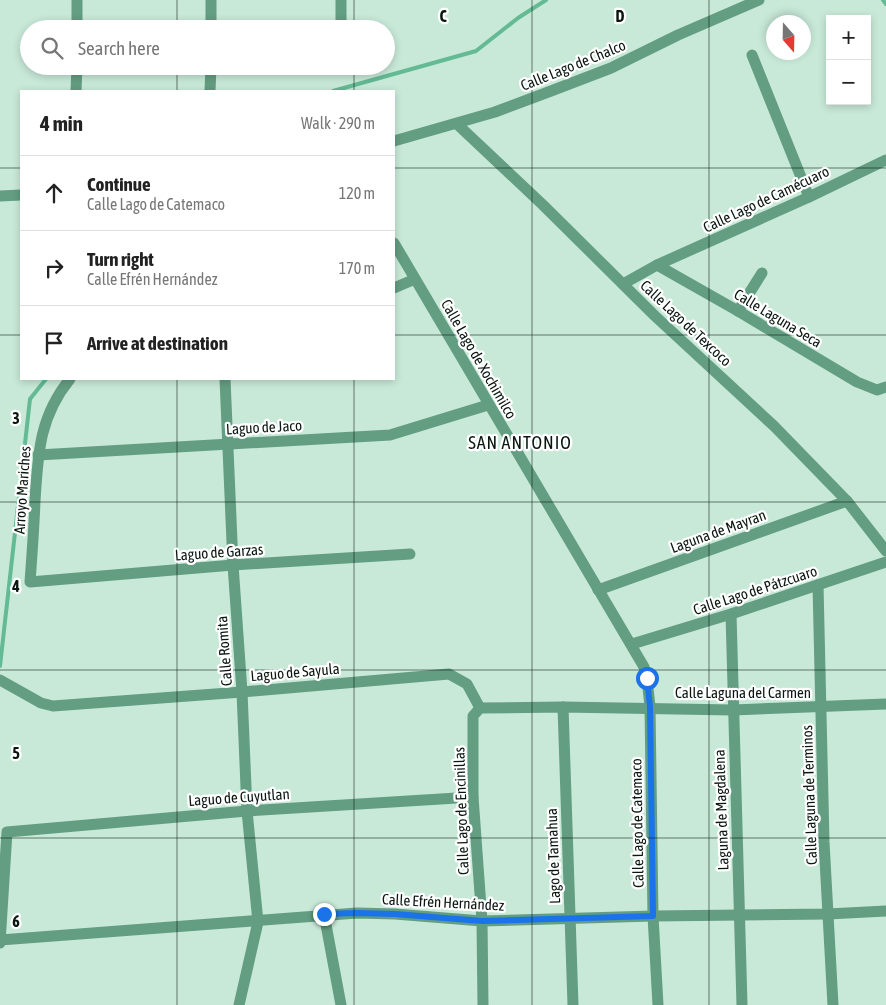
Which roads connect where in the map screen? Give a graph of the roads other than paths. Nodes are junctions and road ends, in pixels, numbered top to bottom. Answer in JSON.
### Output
{"nodes":[{"id":1,"x":77,"y":0,"type":"edge"},
{"id":2,"x":211,"y":0,"type":"edge"},
{"id":3,"x":341,"y":0,"type":"edge"},
{"id":4,"x":759,"y":0,"type":"edge"},
{"id":5,"x":77,"y":20,"type":"edge"},
{"id":6,"x":211,"y":20,"type":"edge"},
{"id":7,"x":341,"y":20,"type":"edge"},
{"id":8,"x":752,"y":55,"type":"dead end"},
{"id":9,"x":76,"y":75,"type":"edge"},
{"id":10,"x":211,"y":75,"type":"edge"},
{"id":11,"x":76,"y":90,"type":"edge"},
{"id":12,"x":210,"y":90,"type":"edge"},
{"id":13,"x":456,"y":124,"type":"junction"},
{"id":14,"x":395,"y":142,"type":"edge"},
{"id":15,"x":886,"y":160,"type":"edge"},
{"id":16,"x":20,"y":195,"type":"edge"},
{"id":17,"x":0,"y":196,"type":"edge"},
{"id":18,"x":810,"y":197,"type":"junction"},
{"id":19,"x":395,"y":245,"type":"edge"},
{"id":20,"x":657,"y":265,"type":"junction"},
{"id":21,"x":762,"y":273,"type":"dead end"},
{"id":22,"x":415,"y":279,"type":"junction"},
{"id":23,"x":623,"y":284,"type":"junction"},
{"id":24,"x":395,"y":288,"type":"edge"},
{"id":25,"x":738,"y":311,"type":"junction"},
{"id":26,"x":69,"y":380,"type":"edge"},
{"id":27,"x":224,"y":380,"type":"edge"},
{"id":28,"x":886,"y":387,"type":"edge"},
{"id":29,"x":488,"y":405,"type":"junction"},
{"id":30,"x":227,"y":444,"type":"junction"},
{"id":31,"x":38,"y":455,"type":"junction"},
{"id":32,"x":847,"y":501,"type":"junction"},
{"id":33,"x":886,"y":551,"type":"edge"},
{"id":34,"x":410,"y":554,"type":"dead end"},
{"id":35,"x":886,"y":562,"type":"edge"},
{"id":36,"x":233,"y":565,"type":"junction"},
{"id":37,"x":30,"y":582,"type":"joint"},
{"id":38,"x":818,"y":585,"type":"junction"},
{"id":39,"x":598,"y":590,"type":"junction"},
{"id":40,"x":731,"y":614,"type":"junction"},
{"id":41,"x":632,"y":644,"type":"junction"},
{"id":42,"x":5,"y":683,"type":"edge"},
{"id":43,"x":242,"y":692,"type":"junction"},
{"id":44,"x":886,"y":704,"type":"edge"},
{"id":45,"x":563,"y":707,"type":"junction"},
{"id":46,"x":650,"y":707,"type":"junction"},
{"id":47,"x":822,"y":707,"type":"junction"},
{"id":48,"x":480,"y":708,"type":"junction"},
{"id":49,"x":733,"y":710,"type":"junction"},
{"id":50,"x":473,"y":797,"type":"junction"},
{"id":51,"x":247,"y":811,"type":"junction"},
{"id":52,"x":886,"y":911,"type":"edge"},
{"id":53,"x":324,"y":914,"type":"junction"},
{"id":54,"x":739,"y":914,"type":"junction"},
{"id":55,"x":828,"y":914,"type":"junction"},
{"id":56,"x":653,"y":916,"type":"junction"},
{"id":57,"x":570,"y":918,"type":"junction"},
{"id":58,"x":482,"y":921,"type":"junction"},
{"id":59,"x":258,"y":922,"type":"junction"},
{"id":60,"x":0,"y":941,"type":"edge"},
{"id":61,"x":238,"y":1005,"type":"edge"},
{"id":62,"x":341,"y":1005,"type":"edge"},
{"id":63,"x":483,"y":1005,"type":"edge"},
{"id":64,"x":573,"y":1005,"type":"edge"},
{"id":65,"x":658,"y":1005,"type":"edge"},
{"id":66,"x":742,"y":1005,"type":"edge"},
{"id":67,"x":833,"y":1005,"type":"edge"}],
"edges":[{"from":1,"to":5,"type":"street"},
{"from":2,"to":6,"type":"street"},
{"from":3,"to":7,"type":"street"},
{"from":4,"to":13,"type":"street","name":"Calle Lago de Chalco"},
{"from":8,"to":18,"type":"street"},
{"from":9,"to":11,"type":"street"},
{"from":10,"to":12,"type":"street"},
{"from":13,"to":14,"type":"street","name":"Calle Lago de Chalco"},
{"from":13,"to":23,"type":"street","name":"Calle Lago de Texcoco"},
{"from":15,"to":18,"type":"street","name":"Calle Lago de Camécuaro"},
{"from":16,"to":17,"type":"street"},
{"from":18,"to":20,"type":"street","name":"Calle Lago de Camécuaro"},
{"from":19,"to":22,"type":"street","name":"Calle Lago de Xochimilco"},
{"from":20,"to":23,"type":"street","name":"Calle Lago de Camécuaro"},
{"from":20,"to":25,"type":"street","name":"Calle Laguna Seca"},
{"from":21,"to":25,"type":"street"},
{"from":22,"to":24,"type":"street"},
{"from":22,"to":29,"type":"street","name":"Calle Lago de Xochimilco"},
{"from":23,"to":32,"type":"street","name":"Calle Lago de Texcoco"},
{"from":25,"to":28,"type":"street","name":"Calle Laguna Seca"},
{"from":26,"to":31,"type":"street","name":"Arroyo Mariches"},
{"from":27,"to":30,"type":"street","name":"Calle Romita"},
{"from":29,"to":30,"type":"street","name":"Laguo de Jaco"},
{"from":29,"to":39,"type":"street","name":"Calle Lago de Xochimilco"},
{"from":30,"to":31,"type":"street","name":"Laguo de Jaco"},
{"from":30,"to":36,"type":"street","name":"Calle Romita"},
{"from":31,"to":37,"type":"street","name":"Arroyo Mariches"},
{"from":32,"to":33,"type":"street","name":"Calle Lago de Texcoco"},
{"from":32,"to":39,"type":"street","name":"Laguna de Mayran"},
{"from":34,"to":36,"type":"street","name":"Laguo de Garzas"},
{"from":35,"to":38,"type":"street","name":"Calle Lago de Pátzcuaro"},
{"from":36,"to":37,"type":"street","name":"Laguo de Garzas"},
{"from":36,"to":43,"type":"street","name":"Calle Romita"},
{"from":38,"to":40,"type":"street","name":"Calle Lago de Pátzcuaro"},
{"from":38,"to":47,"type":"street","name":"Calle Laguna de Terminos"},
{"from":39,"to":41,"type":"street","name":"Calle Lago de Xochimilco"},
{"from":40,"to":41,"type":"street","name":"Calle Lago de Pátzcuaro"},
{"from":40,"to":49,"type":"street","name":"Laguna de Magdalena"},
{"from":41,"to":46,"type":"street","name":"Calle Lago de Catemaco"},
{"from":42,"to":43,"type":"street","name":"Laguo de Sayula"},
{"from":43,"to":48,"type":"street","name":"Laguo de Sayula"},
{"from":43,"to":51,"type":"street","name":"Calle Romita"},
{"from":44,"to":47,"type":"street","name":"Calle Laguna del Carmen"},
{"from":45,"to":46,"type":"street","name":"Calle Laguna del Carmen"},
{"from":45,"to":48,"type":"street","name":"Calle Laguna del Carmen"},
{"from":45,"to":57,"type":"street","name":"Lago de Tamahua"},
{"from":46,"to":49,"type":"street","name":"Calle Laguna del Carmen"},
{"from":46,"to":56,"type":"street","name":"Calle Lago de Catemaco"},
{"from":47,"to":49,"type":"street","name":"Calle Laguna del Carmen"},
{"from":47,"to":55,"type":"street","name":"Calle Laguna de Terminos"},
{"from":48,"to":50,"type":"street","name":"Calle Lago de Encinillas"},
{"from":49,"to":54,"type":"street","name":"Laguna de Magdalena"},
{"from":50,"to":51,"type":"street","name":"Laguo de Cuyutlan"},
{"from":50,"to":58,"type":"street","name":"Calle Lago de Encinillas"},
{"from":51,"to":59,"type":"street","name":"Calle Romita"},
{"from":51,"to":60,"type":"street","name":"Laguo de Cuyutlan"},
{"from":52,"to":55,"type":"street","name":"Calle Efrén Hernández"},
{"from":53,"to":58,"type":"street","name":"Calle Efrén Hernández"},
{"from":53,"to":59,"type":"street","name":"Calle Efrén Hernández"},
{"from":53,"to":62,"type":"street"},
{"from":54,"to":55,"type":"street","name":"Calle Efrén Hernández"},
{"from":54,"to":56,"type":"street","name":"Calle Efrén Hernández"},
{"from":54,"to":66,"type":"street","name":"Laguna de Magdalena"},
{"from":55,"to":67,"type":"street","name":"Calle Laguna de Terminos"},
{"from":56,"to":57,"type":"street","name":"Calle Efrén Hernández"},
{"from":56,"to":65,"type":"street","name":"Calle Lago de Catemaco"},
{"from":57,"to":58,"type":"street","name":"Calle Efrén Hernández"},
{"from":57,"to":64,"type":"street","name":"Lago de Tamahua"},
{"from":58,"to":63,"type":"street","name":"Calle Lago de Encinillas"},
{"from":59,"to":60,"type":"street","name":"Calle Efrén Hernández"},
{"from":59,"to":61,"type":"street","name":"Calle Romita"}]}
